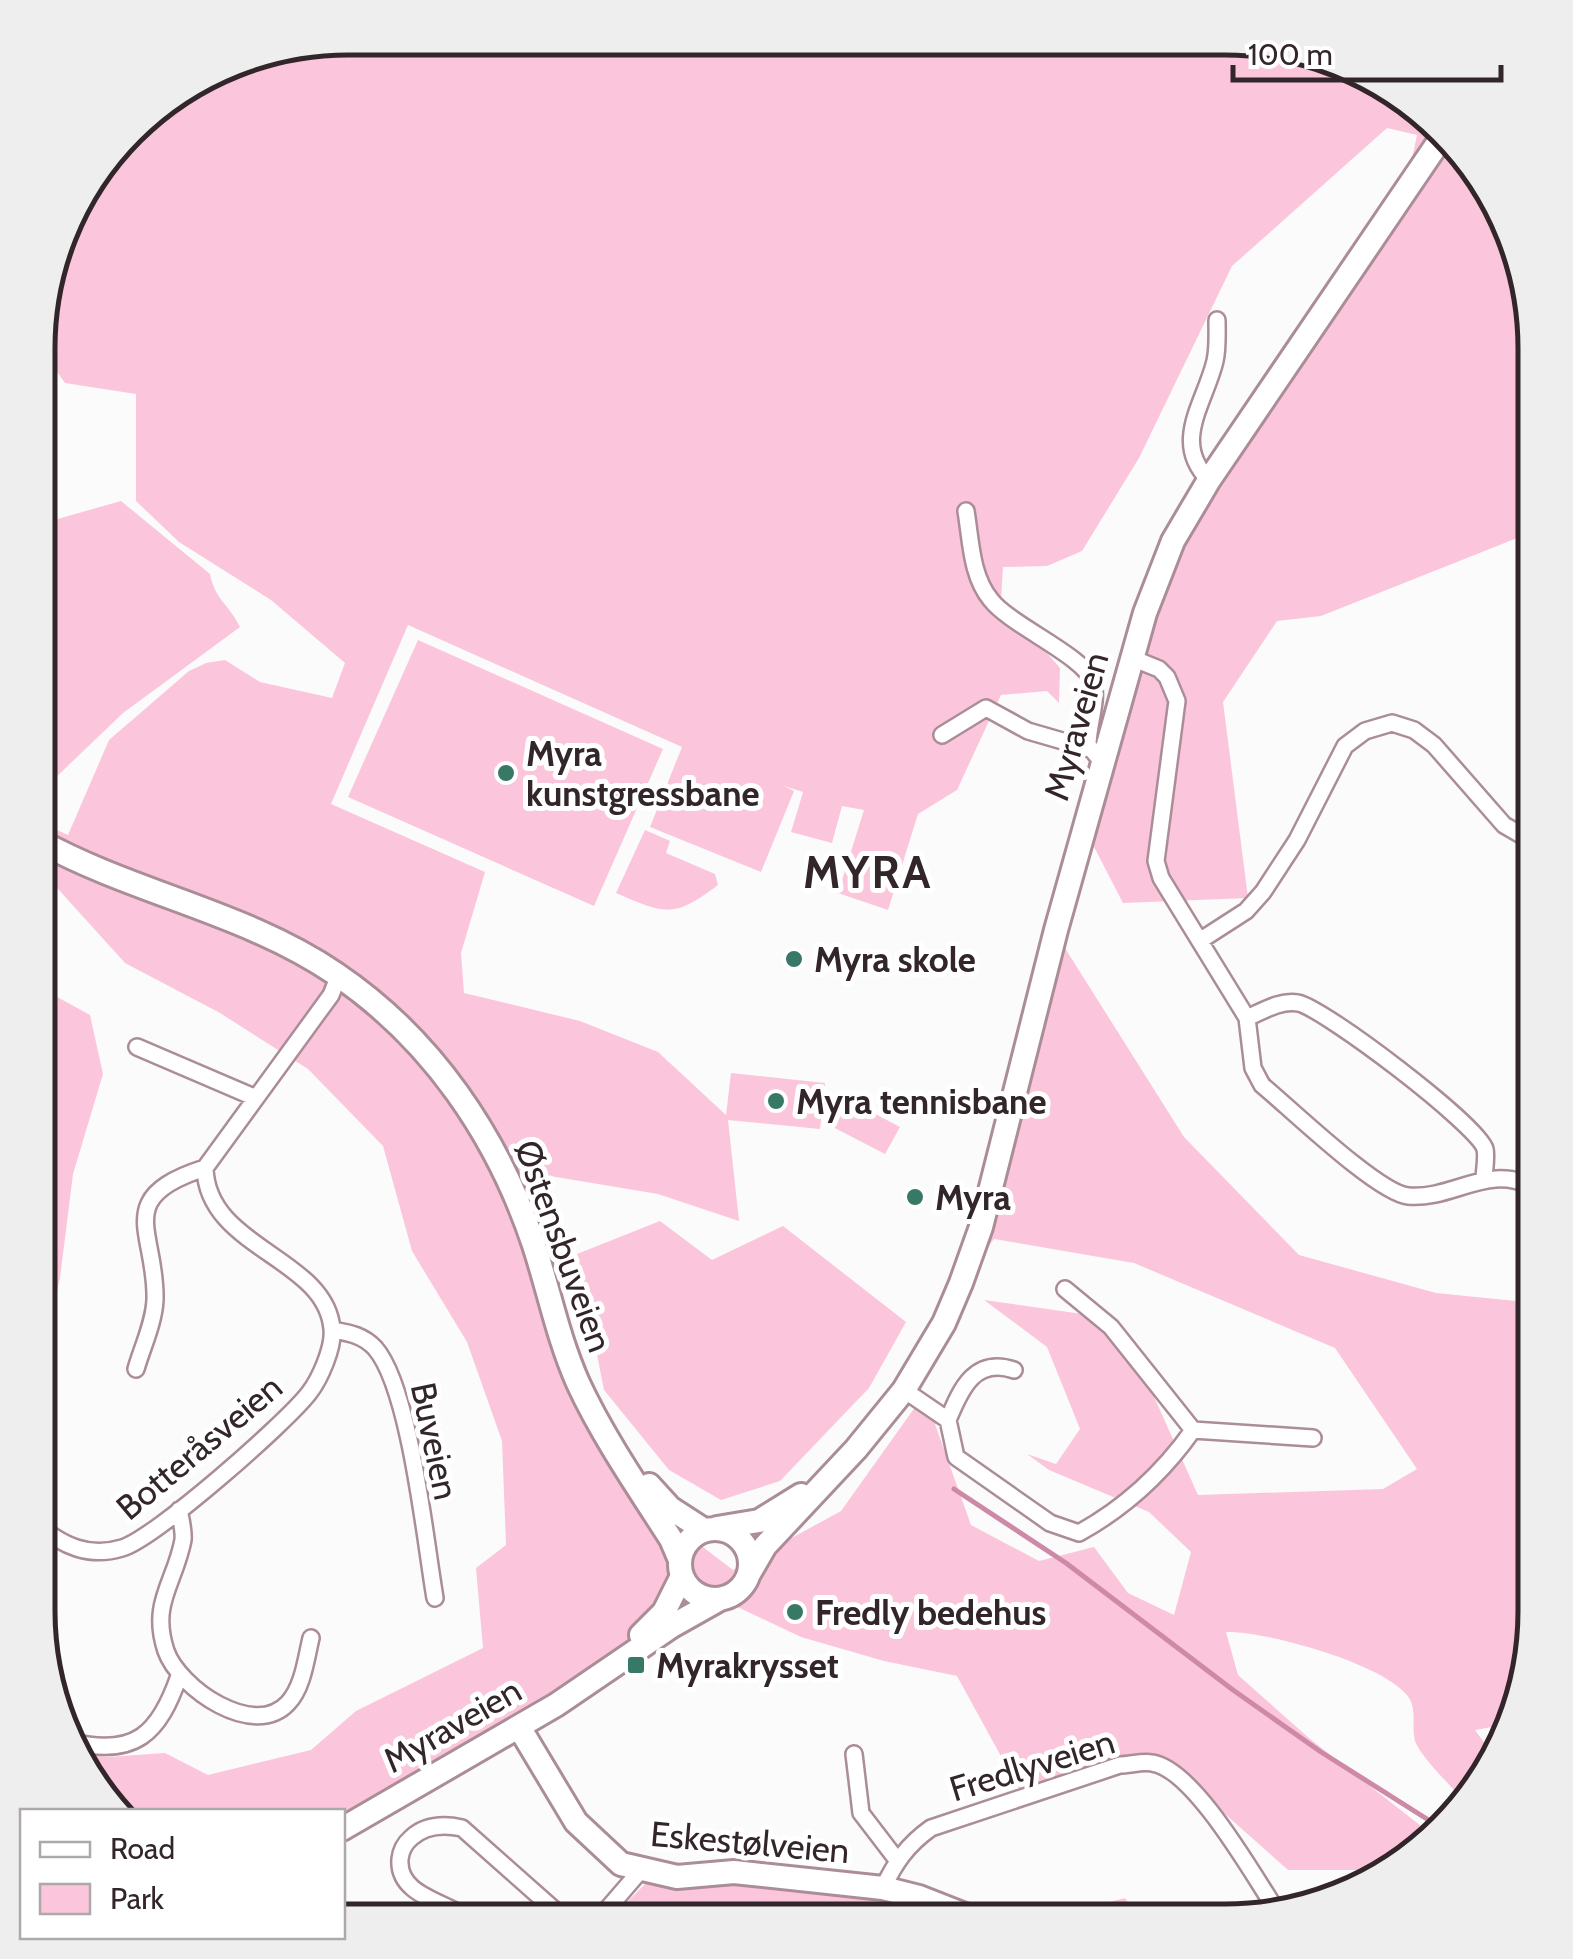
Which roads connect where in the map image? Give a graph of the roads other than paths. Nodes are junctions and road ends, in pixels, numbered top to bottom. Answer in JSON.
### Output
{"nodes":[{"id":1,"x":1436,"y":146,"type":"edge"},
{"id":2,"x":1216,"y":320,"type":"dead end"},
{"id":3,"x":1209,"y":480,"type":"junction"},
{"id":4,"x":966,"y":511,"type":"dead end"},
{"id":5,"x":1132,"y":658,"type":"junction"},
{"id":6,"x":942,"y":736,"type":"dead end"},
{"id":7,"x":1096,"y":756,"type":"junction"},
{"id":8,"x":1518,"y":833,"type":"edge"},
{"id":9,"x":55,"y":848,"type":"edge"},
{"id":10,"x":1201,"y":940,"type":"junction"},
{"id":11,"x":338,"y":975,"type":"junction"},
{"id":12,"x":1247,"y":1018,"type":"junction"},
{"id":13,"x":137,"y":1047,"type":"dead end"},
{"id":14,"x":256,"y":1098,"type":"junction"},
{"id":15,"x":204,"y":1168,"type":"junction"},
{"id":16,"x":1484,"y":1180,"type":"junction"},
{"id":17,"x":1517,"y":1181,"type":"edge"},
{"id":18,"x":1065,"y":1288,"type":"dead end"},
{"id":19,"x":332,"y":1330,"type":"junction"},
{"id":20,"x":136,"y":1369,"type":"dead end"},
{"id":21,"x":1014,"y":1370,"type":"dead end"},
{"id":22,"x":904,"y":1390,"type":"junction"},
{"id":23,"x":948,"y":1420,"type":"junction"},
{"id":24,"x":1193,"y":1430,"type":"junction"},
{"id":25,"x":1313,"y":1438,"type":"dead end"},
{"id":26,"x":610,"y":1441,"type":"junction"},
{"id":27,"x":821,"y":1482,"type":"junction"},
{"id":28,"x":179,"y":1510,"type":"junction"},
{"id":29,"x":710,"y":1530,"type":"junction"},
{"id":30,"x":55,"y":1538,"type":"edge"},
{"id":31,"x":681,"y":1568,"type":"junction"},
{"id":32,"x":750,"y":1572,"type":"junction"},
{"id":33,"x":435,"y":1598,"type":"dead end"},
{"id":34,"x":720,"y":1599,"type":"junction"},
{"id":35,"x":311,"y":1638,"type":"dead end"},
{"id":36,"x":179,"y":1676,"type":"junction"},
{"id":37,"x":596,"y":1680,"type":"junction"},
{"id":38,"x":519,"y":1728,"type":"junction"},
{"id":39,"x":88,"y":1746,"type":"edge"},
{"id":40,"x":854,"y":1754,"type":"dead end"},
{"id":41,"x":345,"y":1827,"type":"edge"},
{"id":42,"x":897,"y":1860,"type":"junction"},
{"id":43,"x":641,"y":1870,"type":"junction"},
{"id":44,"x":883,"y":1888,"type":"junction"},
{"id":45,"x":1269,"y":1900,"type":"edge"},
{"id":46,"x":440,"y":1903,"type":"edge"},
{"id":47,"x":547,"y":1903,"type":"edge"},
{"id":48,"x":613,"y":1903,"type":"edge"},
{"id":49,"x":937,"y":1903,"type":"edge"}],
"edges":[{"from":1,"to":3,"type":"main road","name":"Myraveien"},
{"from":2,"to":3,"type":"street"},
{"from":3,"to":5,"type":"main road","name":"Myraveien"},
{"from":4,"to":7,"type":"street"},
{"from":5,"to":7,"type":"main road","name":"Myraveien"},
{"from":5,"to":10,"type":"street"},
{"from":6,"to":7,"type":"street"},
{"from":7,"to":22,"type":"main road","name":"Myraveien"},
{"from":8,"to":10,"type":"street"},
{"from":9,"to":11,"type":"main road","name":"Østensbuveien"},
{"from":10,"to":12,"type":"street"},
{"from":11,"to":14,"type":"street"},
{"from":11,"to":26,"type":"main road","name":"Østensbuveien"},
{"from":12,"to":16,"type":"street"},
{"from":12,"to":16,"type":"street"},
{"from":13,"to":14,"type":"street"},
{"from":14,"to":15,"type":"street"},
{"from":15,"to":19,"type":"street"},
{"from":15,"to":20,"type":"street"},
{"from":16,"to":17,"type":"street"},
{"from":18,"to":24,"type":"street"},
{"from":19,"to":28,"type":"street","name":"Botteråsveien"},
{"from":19,"to":33,"type":"street","name":"Buveien"},
{"from":21,"to":23,"type":"street"},
{"from":22,"to":23,"type":"street"},
{"from":22,"to":27,"type":"main road","name":"Myraveien"},
{"from":23,"to":24,"type":"street"},
{"from":24,"to":25,"type":"street"},
{"from":26,"to":29,"type":"main road","name":"Østensbuveien"},
{"from":26,"to":31,"type":"main road","name":"Østensbuveien"},
{"from":27,"to":29,"type":"main road","name":"Myraveien"},
{"from":27,"to":32,"type":"main road","name":"Myraveien"},
{"from":28,"to":30,"type":"street","name":"Botteråsveien"},
{"from":28,"to":36,"type":"street"},
{"from":29,"to":31,"type":"main road"},
{"from":29,"to":32,"type":"main road"},
{"from":31,"to":34,"type":"main road"},
{"from":31,"to":37,"type":"main road","name":"Myraveien"},
{"from":32,"to":34,"type":"main road"},
{"from":34,"to":37,"type":"main road","name":"Myraveien"},
{"from":35,"to":36,"type":"street"},
{"from":36,"to":39,"type":"street"},
{"from":37,"to":38,"type":"main road","name":"Myraveien"},
{"from":38,"to":41,"type":"main road","name":"Myraveien"},
{"from":38,"to":43,"type":"main road","name":"Eskestølveien"},
{"from":40,"to":42,"type":"street"},
{"from":42,"to":44,"type":"street","name":"Fredlyveien"},
{"from":42,"to":45,"type":"street","name":"Fredlyveien"},
{"from":43,"to":44,"type":"main road","name":"Eskestølveien"},
{"from":43,"to":48,"type":"street"},
{"from":44,"to":49,"type":"main road","name":"Eskestølveien"},
{"from":46,"to":47,"type":"street"}]}
